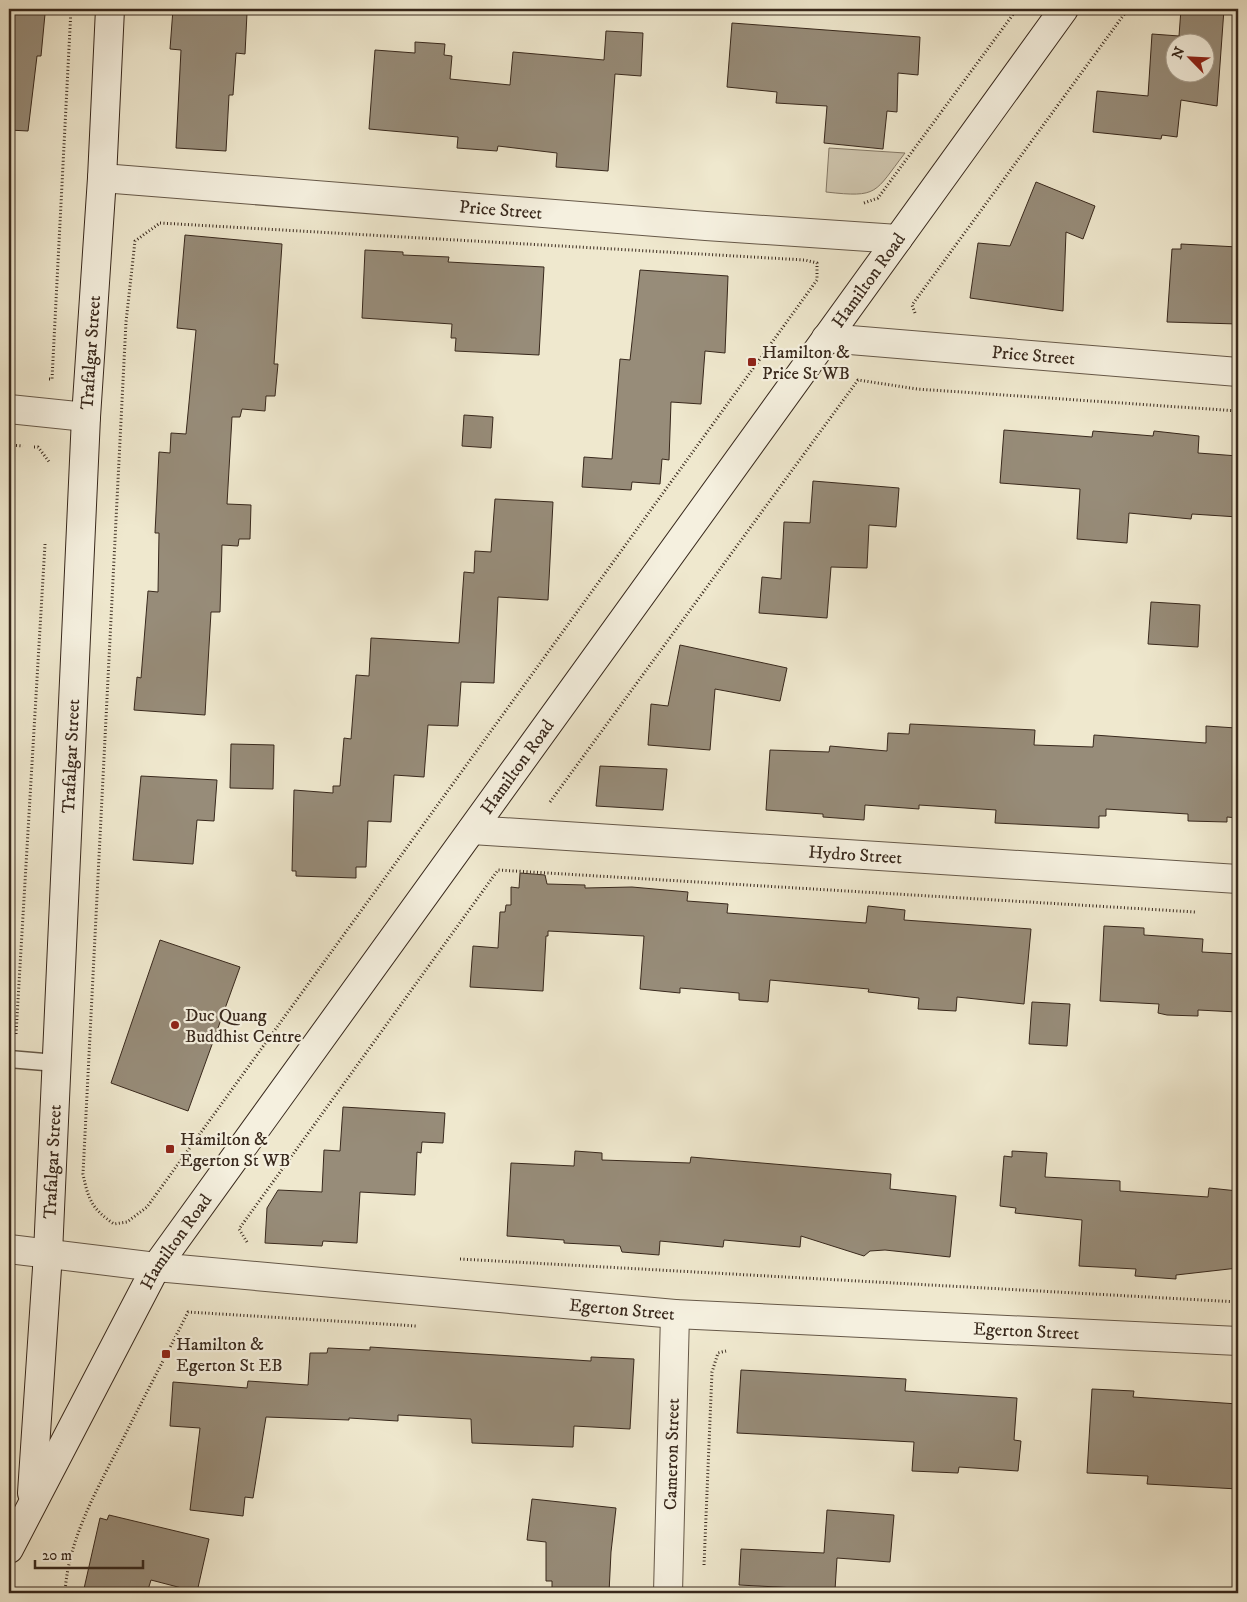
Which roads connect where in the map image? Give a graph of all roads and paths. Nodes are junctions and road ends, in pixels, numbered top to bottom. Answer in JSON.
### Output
{"nodes":[{"id":1,"x":71,"y":9,"type":"edge"},
{"id":2,"x":110,"y":9,"type":"edge"},
{"id":3,"x":1017,"y":9,"type":"edge"},
{"id":4,"x":1064,"y":9,"type":"edge"},
{"id":5,"x":1128,"y":9,"type":"edge"},
{"id":6,"x":102,"y":178,"type":"junction"},
{"id":7,"x":863,"y":203,"type":"dead end"},
{"id":8,"x":898,"y":239,"type":"junction"},
{"id":9,"x":917,"y":319,"type":"dead end"},
{"id":10,"x":826,"y":338,"type":"junction"},
{"id":11,"x":1238,"y":372,"type":"edge"},
{"id":12,"x":45,"y":380,"type":"dead end"},
{"id":13,"x":9,"y":409,"type":"edge"},
{"id":14,"x":1238,"y":411,"type":"edge"},
{"id":15,"x":86,"y":417,"type":"junction"},
{"id":16,"x":9,"y":445,"type":"edge"},
{"id":17,"x":49,"y":470,"type":"dead end"},
{"id":18,"x":45,"y":539,"type":"dead end"},
{"id":19,"x":547,"y":805,"type":"dead end"},
{"id":20,"x":472,"y":830,"type":"junction"},
{"id":21,"x":1238,"y":879,"type":"edge"},
{"id":22,"x":1201,"y":912,"type":"dead end"},
{"id":23,"x":12,"y":1059,"type":"edge"},
{"id":24,"x":56,"y":1062,"type":"junction"},
{"id":25,"x":9,"y":1144,"type":"edge"},
{"id":26,"x":127,"y":1222,"type":"joint"},
{"id":27,"x":250,"y":1246,"type":"dead end"},
{"id":28,"x":9,"y":1249,"type":"edge"},
{"id":29,"x":48,"y":1253,"type":"junction"},
{"id":30,"x":454,"y":1259,"type":"dead end"},
{"id":31,"x":156,"y":1267,"type":"junction"},
{"id":32,"x":1238,"y":1302,"type":"edge"},
{"id":33,"x":188,"y":1312,"type":"dead end"},
{"id":34,"x":675,"y":1314,"type":"junction"},
{"id":35,"x":1238,"y":1341,"type":"edge"},
{"id":36,"x":728,"y":1350,"type":"dead end"},
{"id":37,"x":31,"y":1505,"type":"junction"},
{"id":38,"x":9,"y":1549,"type":"edge"},
{"id":39,"x":704,"y":1574,"type":"dead end"},
{"id":40,"x":66,"y":1593,"type":"edge"},
{"id":41,"x":668,"y":1593,"type":"edge"}],
"edges":[{"from":1,"to":12,"type":"path"},
{"from":2,"to":6,"type":"street","name":"Trafalgar Street"},
{"from":3,"to":7,"type":"path"},
{"from":4,"to":8,"type":"street","name":"Hamilton Road"},
{"from":5,"to":9,"type":"path"},
{"from":6,"to":8,"type":"street","name":"Price Street"},
{"from":6,"to":15,"type":"street","name":"Trafalgar Street"},
{"from":8,"to":10,"type":"street","name":"Hamilton Road"},
{"from":10,"to":11,"type":"street","name":"Price Street"},
{"from":10,"to":20,"type":"street","name":"Hamilton Road"},
{"from":13,"to":15,"type":"street"},
{"from":14,"to":19,"type":"path"},
{"from":15,"to":24,"type":"street","name":"Trafalgar Street"},
{"from":16,"to":17,"type":"path"},
{"from":18,"to":23,"type":"path"},
{"from":20,"to":21,"type":"street","name":"Hydro Street"},
{"from":20,"to":31,"type":"street","name":"Hamilton Road"},
{"from":22,"to":27,"type":"path"},
{"from":23,"to":24,"type":"lane"},
{"from":23,"to":25,"type":"path"},
{"from":24,"to":29,"type":"street","name":"Trafalgar Street"},
{"from":26,"to":26,"type":"path"},
{"from":28,"to":29,"type":"street","name":"Egerton Street"},
{"from":29,"to":31,"type":"street","name":"Egerton Street"},
{"from":29,"to":37,"type":"street","name":"Trafalgar Street"},
{"from":30,"to":32,"type":"path"},
{"from":31,"to":34,"type":"street","name":"Egerton Street"},
{"from":31,"to":37,"type":"street","name":"Hamilton Road"},
{"from":33,"to":40,"type":"path"},
{"from":34,"to":35,"type":"street","name":"Egerton Street"},
{"from":34,"to":41,"type":"street","name":"Cameron Street"},
{"from":36,"to":39,"type":"path"},
{"from":37,"to":38,"type":"street","name":"Hamilton Road"}]}
